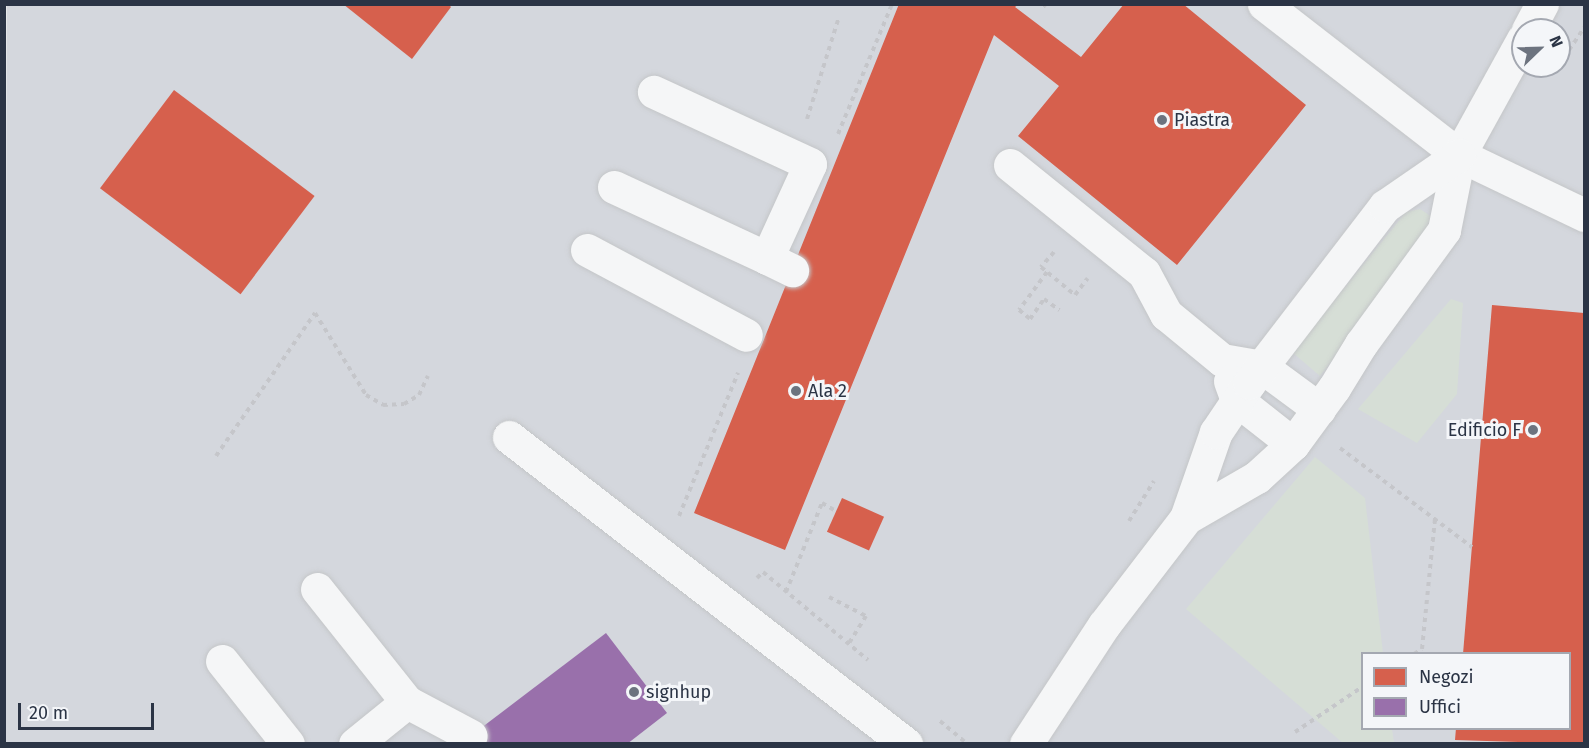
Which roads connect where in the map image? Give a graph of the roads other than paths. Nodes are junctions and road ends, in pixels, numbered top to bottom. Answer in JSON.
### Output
{"nodes":[{"id":1,"x":1264,"y":4,"type":"edge"},
{"id":2,"x":1542,"y":4,"type":"edge"},
{"id":3,"x":1534,"y":18,"type":"edge"},
{"id":4,"x":1511,"y":61,"type":"edge"},
{"id":5,"x":654,"y":92,"type":"dead end"},
{"id":6,"x":1459,"y":154,"type":"junction"},
{"id":7,"x":1010,"y":165,"type":"dead end"},
{"id":8,"x":614,"y":187,"type":"dead end"},
{"id":9,"x":1584,"y":215,"type":"edge"},
{"id":10,"x":587,"y":250,"type":"dead end"},
{"id":11,"x":744,"y":349,"type":"road end"},
{"id":12,"x":1222,"y":360,"type":"junction"},
{"id":13,"x":1262,"y":367,"type":"junction"},
{"id":14,"x":1237,"y":400,"type":"junction"},
{"id":15,"x":1319,"y":409,"type":"junction"},
{"id":16,"x":509,"y":437,"type":"dead end"},
{"id":17,"x":1293,"y":444,"type":"junction"},
{"id":18,"x":1186,"y":518,"type":"junction"},
{"id":19,"x":317,"y":589,"type":"dead end"},
{"id":20,"x":222,"y":661,"type":"dead end"},
{"id":21,"x":407,"y":702,"type":"junction"},
{"id":22,"x":471,"y":736,"type":"dead end"},
{"id":23,"x":288,"y":744,"type":"edge"},
{"id":24,"x":355,"y":744,"type":"edge"},
{"id":25,"x":906,"y":744,"type":"edge"},
{"id":26,"x":1026,"y":744,"type":"edge"}],
"edges":[{"from":1,"to":6,"type":"lane"},
{"from":2,"to":3,"type":"lane"},
{"from":4,"to":6,"type":"lane"},
{"from":5,"to":8,"type":"lane"},
{"from":6,"to":9,"type":"lane"},
{"from":6,"to":13,"type":"lane"},
{"from":6,"to":15,"type":"lane"},
{"from":7,"to":12,"type":"lane"},
{"from":10,"to":11,"type":"lane"},
{"from":12,"to":13,"type":"lane"},
{"from":12,"to":14,"type":"lane"},
{"from":13,"to":14,"type":"lane"},
{"from":13,"to":15,"type":"lane"},
{"from":14,"to":17,"type":"lane"},
{"from":14,"to":18,"type":"lane"},
{"from":15,"to":17,"type":"lane"},
{"from":16,"to":25,"type":"lane"},
{"from":17,"to":18,"type":"lane"},
{"from":18,"to":26,"type":"lane"},
{"from":19,"to":21,"type":"lane"},
{"from":20,"to":23,"type":"lane"},
{"from":21,"to":22,"type":"lane"},
{"from":21,"to":24,"type":"lane"}]}
